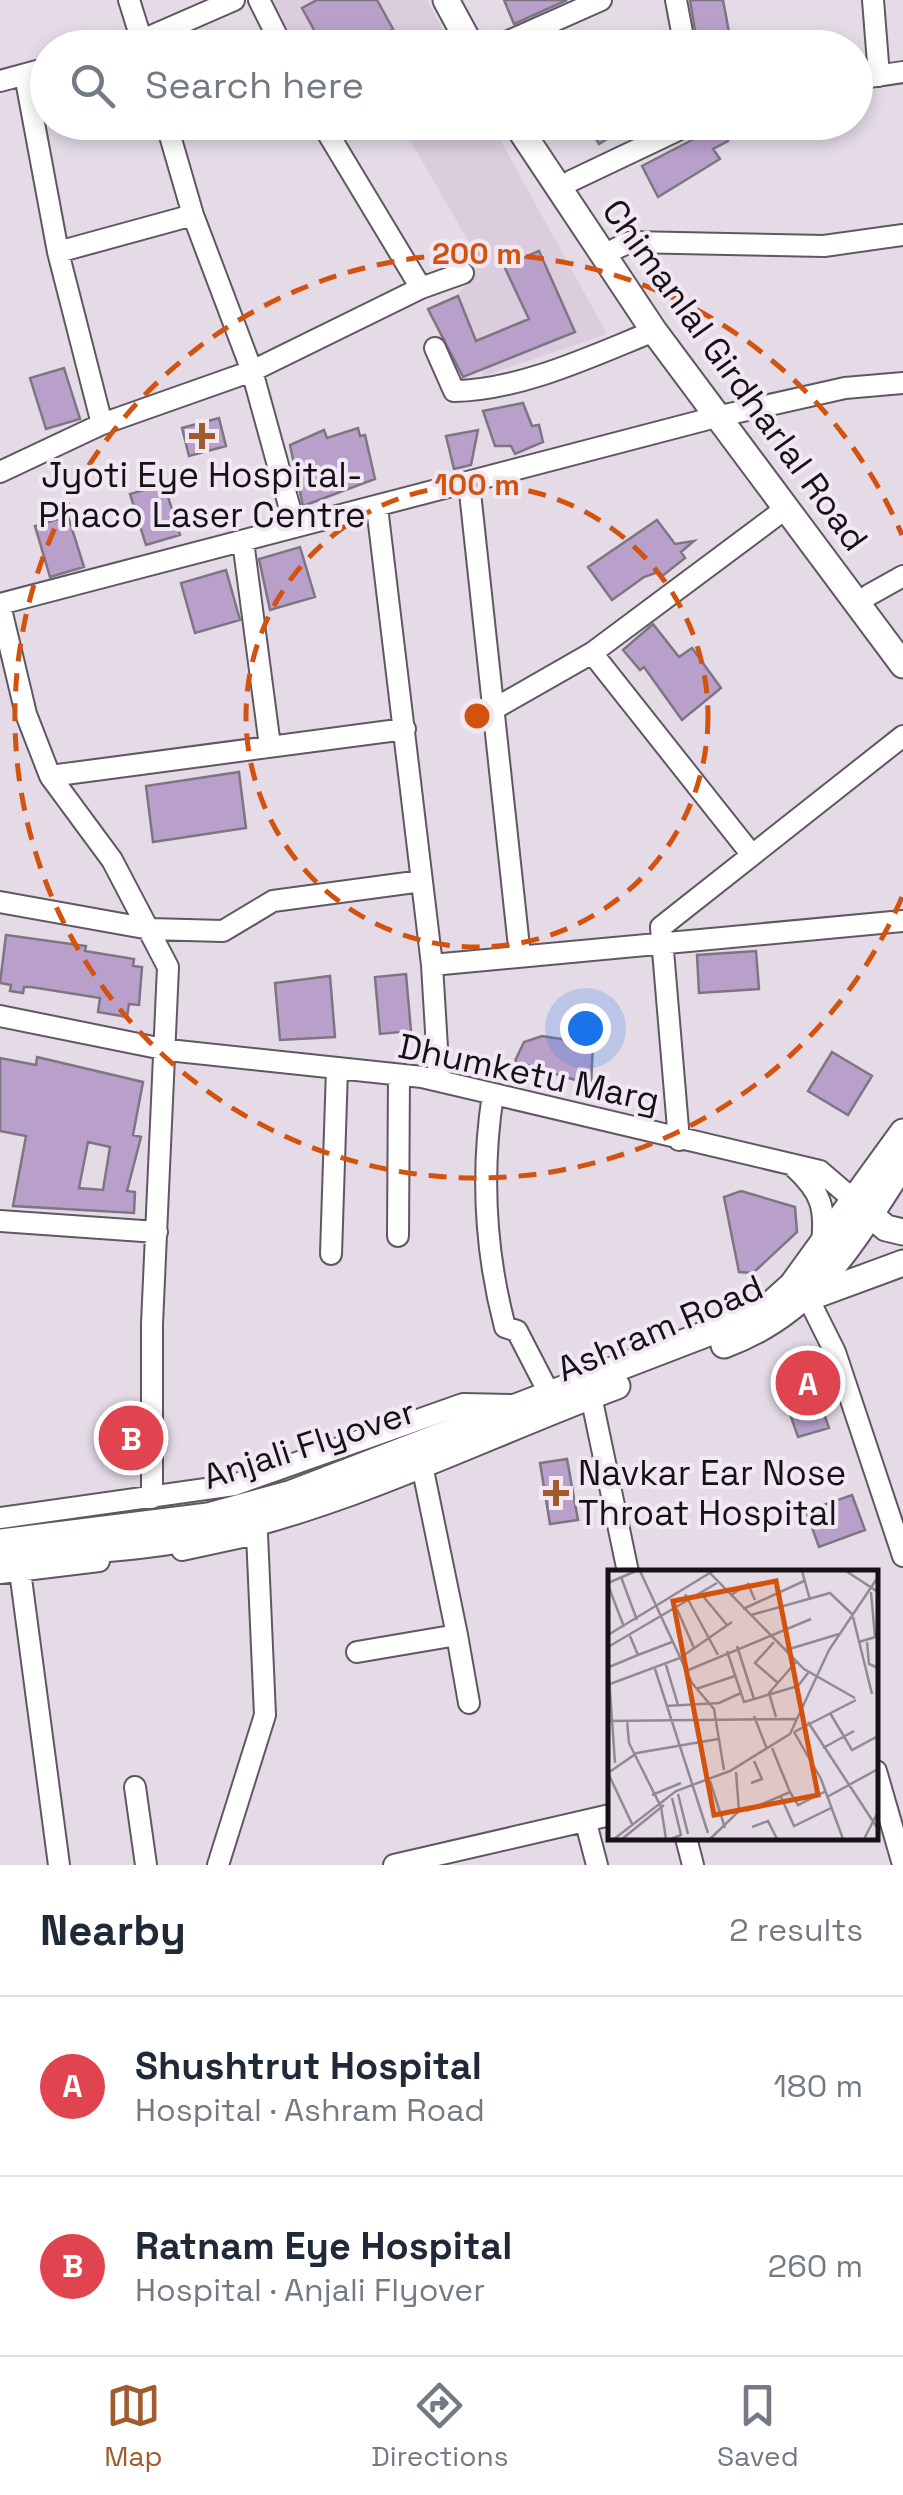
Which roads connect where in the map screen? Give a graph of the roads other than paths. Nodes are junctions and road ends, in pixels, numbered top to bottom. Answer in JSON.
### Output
{"nodes":[{"id":1,"x":129,"y":0,"type":"edge"},
{"id":2,"x":234,"y":0,"type":"edge"},
{"id":3,"x":259,"y":0,"type":"edge"},
{"id":4,"x":446,"y":0,"type":"edge"},
{"id":5,"x":462,"y":0,"type":"edge"},
{"id":6,"x":601,"y":0,"type":"edge"},
{"id":7,"x":676,"y":0,"type":"edge"},
{"id":8,"x":873,"y":0,"type":"edge"},
{"id":9,"x":134,"y":30,"type":"edge"},
{"id":10,"x":171,"y":30,"type":"edge"},
{"id":11,"x":274,"y":30,"type":"edge"},
{"id":12,"x":462,"y":30,"type":"edge"},
{"id":13,"x":480,"y":30,"type":"edge"},
{"id":14,"x":532,"y":30,"type":"edge"},
{"id":15,"x":682,"y":30,"type":"edge"},
{"id":16,"x":903,"y":72,"type":"edge"},
{"id":17,"x":30,"y":73,"type":"edge"},
{"id":18,"x":24,"y":75,"type":"junction"},
{"id":19,"x":880,"y":76,"type":"junction"},
{"id":20,"x":873,"y":77,"type":"edge"},
{"id":21,"x":0,"y":81,"type":"edge"},
{"id":22,"x":30,"y":106,"type":"edge"},
{"id":23,"x":36,"y":140,"type":"edge"},
{"id":24,"x":171,"y":140,"type":"edge"},
{"id":25,"x":332,"y":140,"type":"edge"},
{"id":26,"x":528,"y":140,"type":"edge"},
{"id":27,"x":543,"y":140,"type":"edge"},
{"id":28,"x":656,"y":140,"type":"edge"},
{"id":29,"x":571,"y":181,"type":"junction"},
{"id":30,"x":192,"y":215,"type":"junction"},
{"id":31,"x":903,"y":234,"type":"edge"},
{"id":32,"x":615,"y":249,"type":"junction"},
{"id":33,"x":58,"y":252,"type":"junction"},
{"id":34,"x":463,"y":273,"type":"dead end"},
{"id":35,"x":421,"y":288,"type":"junction"},
{"id":36,"x":654,"y":331,"type":"junction"},
{"id":37,"x":434,"y":348,"type":"dead end"},
{"id":38,"x":252,"y":371,"type":"junction"},
{"id":39,"x":903,"y":383,"type":"edge"},
{"id":40,"x":723,"y":416,"type":"junction"},
{"id":41,"x":102,"y":424,"type":"junction"},
{"id":42,"x":0,"y":472,"type":"edge"},
{"id":43,"x":470,"y":483,"type":"junction"},
{"id":44,"x":377,"y":507,"type":"junction"},
{"id":45,"x":785,"y":509,"type":"junction"},
{"id":46,"x":295,"y":527,"type":"junction"},
{"id":47,"x":243,"y":541,"type":"junction"},
{"id":48,"x":903,"y":576,"type":"edge"},
{"id":49,"x":869,"y":594,"type":"junction"},
{"id":50,"x":0,"y":604,"type":"edge"},
{"id":51,"x":903,"y":641,"type":"edge"},
{"id":52,"x":592,"y":653,"type":"junction"},
{"id":53,"x":903,"y":665,"type":"edge"},
{"id":54,"x":494,"y":709,"type":"junction"},
{"id":55,"x":404,"y":729,"type":"junction"},
{"id":56,"x":903,"y":736,"type":"edge"},
{"id":57,"x":270,"y":746,"type":"junction"},
{"id":58,"x":50,"y":776,"type":"junction"},
{"id":59,"x":752,"y":855,"type":"junction"},
{"id":60,"x":422,"y":882,"type":"junction"},
{"id":61,"x":0,"y":902,"type":"edge"},
{"id":62,"x":903,"y":921,"type":"edge"},
{"id":63,"x":150,"y":929,"type":"junction"},
{"id":64,"x":662,"y":942,"type":"junction"},
{"id":65,"x":520,"y":956,"type":"junction"},
{"id":66,"x":432,"y":965,"type":"junction"},
{"id":67,"x":0,"y":1016,"type":"edge"},
{"id":68,"x":168,"y":1050,"type":"junction"},
{"id":69,"x":338,"y":1069,"type":"junction"},
{"id":70,"x":399,"y":1075,"type":"junction"},
{"id":71,"x":440,"y":1082,"type":"junction"},
{"id":72,"x":493,"y":1094,"type":"junction"},
{"id":73,"x":903,"y":1132,"type":"edge"},
{"id":74,"x":680,"y":1140,"type":"junction"},
{"id":75,"x":903,"y":1164,"type":"edge"},
{"id":76,"x":794,"y":1166,"type":"junction"},
{"id":77,"x":862,"y":1209,"type":"junction"},
{"id":78,"x":0,"y":1220,"type":"edge"},
{"id":79,"x":158,"y":1232,"type":"junction"},
{"id":80,"x":903,"y":1232,"type":"edge"},
{"id":81,"x":398,"y":1236,"type":"dead end"},
{"id":82,"x":822,"y":1246,"type":"junction"},
{"id":83,"x":331,"y":1254,"type":"dead end"},
{"id":84,"x":903,"y":1264,"type":"edge"},
{"id":85,"x":800,"y":1292,"type":"junction"},
{"id":86,"x":549,"y":1393,"type":"junction"},
{"id":87,"x":590,"y":1396,"type":"junction"},
{"id":88,"x":516,"y":1406,"type":"junction"},
{"id":89,"x":481,"y":1435,"type":"junction"},
{"id":90,"x":424,"y":1475,"type":"junction"},
{"id":91,"x":152,"y":1498,"type":"junction"},
{"id":92,"x":0,"y":1518,"type":"edge"},
{"id":93,"x":256,"y":1534,"type":"junction"},
{"id":94,"x":0,"y":1542,"type":"edge"},
{"id":95,"x":903,"y":1556,"type":"edge"},
{"id":96,"x":7,"y":1568,"type":"edge"},
{"id":97,"x":628,"y":1570,"type":"edge"},
{"id":98,"x":457,"y":1634,"type":"junction"},
{"id":99,"x":358,"y":1652,"type":"dead end"},
{"id":100,"x":469,"y":1703,"type":"dead end"},
{"id":101,"x":878,"y":1778,"type":"edge"},
{"id":102,"x":135,"y":1787,"type":"dead end"},
{"id":103,"x":608,"y":1816,"type":"edge"},
{"id":104,"x":586,"y":1823,"type":"junction"},
{"id":105,"x":686,"y":1840,"type":"edge"},
{"id":106,"x":902,"y":1861,"type":"edge"},
{"id":107,"x":220,"y":1863,"type":"edge"},
{"id":108,"x":59,"y":1865,"type":"edge"},
{"id":109,"x":146,"y":1865,"type":"edge"},
{"id":110,"x":394,"y":1865,"type":"edge"},
{"id":111,"x":596,"y":1865,"type":"edge"},
{"id":112,"x":692,"y":1865,"type":"edge"},
{"id":113,"x":889,"y":1865,"type":"edge"}],
"edges":[{"from":1,"to":9,"type":"street"},
{"from":2,"to":10,"type":"street"},
{"from":3,"to":11,"type":"street"},
{"from":4,"to":12,"type":"main road"},
{"from":5,"to":13,"type":"main road"},
{"from":6,"to":14,"type":"street"},
{"from":7,"to":15,"type":"street"},
{"from":8,"to":19,"type":"street"},
{"from":16,"to":19,"type":"street"},
{"from":17,"to":18,"type":"street"},
{"from":18,"to":21,"type":"street"},
{"from":18,"to":22,"type":"street"},
{"from":19,"to":20,"type":"street"},
{"from":23,"to":33,"type":"street"},
{"from":24,"to":30,"type":"street"},
{"from":25,"to":35,"type":"street"},
{"from":26,"to":36,"type":"main road","name":"Chimanlal Girdharlal Road"},
{"from":27,"to":29,"type":"main road","name":"Chimanlal Girdharlal Road"},
{"from":28,"to":29,"type":"street"},
{"from":29,"to":32,"type":"main road","name":"Chimanlal Girdharlal Road"},
{"from":30,"to":33,"type":"street"},
{"from":30,"to":38,"type":"street"},
{"from":31,"to":32,"type":"street"},
{"from":32,"to":40,"type":"main road","name":"Chimanlal Girdharlal Road"},
{"from":33,"to":41,"type":"street"},
{"from":34,"to":35,"type":"street"},
{"from":35,"to":38,"type":"street"},
{"from":36,"to":37,"type":"street"},
{"from":36,"to":40,"type":"main road","name":"Chimanlal Girdharlal Road"},
{"from":38,"to":41,"type":"street"},
{"from":38,"to":46,"type":"street"},
{"from":39,"to":40,"type":"street"},
{"from":40,"to":43,"type":"street"},
{"from":40,"to":45,"type":"main road","name":"Chimanlal Girdharlal Road"},
{"from":40,"to":49,"type":"main road","name":"Chimanlal Girdharlal Road"},
{"from":41,"to":42,"type":"street"},
{"from":43,"to":44,"type":"street"},
{"from":43,"to":54,"type":"street"},
{"from":44,"to":46,"type":"street"},
{"from":44,"to":55,"type":"street"},
{"from":45,"to":52,"type":"street"},
{"from":45,"to":53,"type":"main road","name":"Chimanlal Girdharlal Road"},
{"from":46,"to":47,"type":"street"},
{"from":47,"to":50,"type":"street"},
{"from":47,"to":57,"type":"street"},
{"from":48,"to":49,"type":"street"},
{"from":49,"to":51,"type":"main road","name":"Chimanlal Girdharlal Road"},
{"from":50,"to":58,"type":"street"},
{"from":52,"to":54,"type":"street"},
{"from":52,"to":59,"type":"street"},
{"from":54,"to":65,"type":"street"},
{"from":55,"to":57,"type":"street"},
{"from":55,"to":60,"type":"street"},
{"from":56,"to":59,"type":"street"},
{"from":57,"to":58,"type":"street"},
{"from":58,"to":63,"type":"street"},
{"from":59,"to":64,"type":"street"},
{"from":60,"to":63,"type":"street"},
{"from":60,"to":66,"type":"street"},
{"from":61,"to":63,"type":"street"},
{"from":62,"to":64,"type":"street"},
{"from":63,"to":68,"type":"street"},
{"from":64,"to":65,"type":"street"},
{"from":64,"to":74,"type":"street"},
{"from":65,"to":66,"type":"street"},
{"from":66,"to":71,"type":"street"},
{"from":67,"to":68,"type":"street","name":"Dhumketu Marg"},
{"from":68,"to":69,"type":"street","name":"Dhumketu Marg"},
{"from":68,"to":79,"type":"street"},
{"from":69,"to":70,"type":"street","name":"Dhumketu Marg"},
{"from":69,"to":83,"type":"street"},
{"from":70,"to":71,"type":"street","name":"Dhumketu Marg"},
{"from":70,"to":81,"type":"street"},
{"from":71,"to":72,"type":"street","name":"Dhumketu Marg"},
{"from":72,"to":74,"type":"street","name":"Dhumketu Marg"},
{"from":72,"to":86,"type":"street"},
{"from":73,"to":77,"type":"main road","name":"Ashram Road"},
{"from":74,"to":76,"type":"street","name":"Dhumketu Marg"},
{"from":75,"to":77,"type":"main road","name":"Ashram Road"},
{"from":76,"to":77,"type":"street","name":"Dhumketu Marg"},
{"from":76,"to":82,"type":"street"},
{"from":77,"to":80,"type":"main road"},
{"from":77,"to":82,"type":"main road","name":"Ashram Road"},
{"from":77,"to":85,"type":"main road","name":"Ashram Road"},
{"from":78,"to":79,"type":"street"},
{"from":79,"to":91,"type":"street"},
{"from":82,"to":85,"type":"main road","name":"Ashram Road"},
{"from":84,"to":85,"type":"main road"},
{"from":85,"to":86,"type":"main road","name":"Ashram Road"},
{"from":85,"to":87,"type":"main road","name":"Ashram Road"},
{"from":85,"to":95,"type":"street"},
{"from":86,"to":88,"type":"main road","name":"Ashram Road"},
{"from":87,"to":89,"type":"main road","name":"Ashram Road"},
{"from":87,"to":97,"type":"street"},
{"from":88,"to":89,"type":"main road","name":"Anjali Flyover"},
{"from":88,"to":91,"type":"street"},
{"from":89,"to":90,"type":"street"},
{"from":89,"to":94,"type":"main road","name":"Anjali Flyover"},
{"from":89,"to":96,"type":"main road","name":"Anjali Flyover"},
{"from":90,"to":93,"type":"street"},
{"from":90,"to":98,"type":"street"},
{"from":91,"to":92,"type":"street"},
{"from":93,"to":96,"type":"street"},
{"from":93,"to":107,"type":"street"},
{"from":96,"to":108,"type":"street"},
{"from":98,"to":99,"type":"street"},
{"from":98,"to":100,"type":"street"},
{"from":101,"to":106,"type":"street"},
{"from":102,"to":109,"type":"street"},
{"from":103,"to":104,"type":"street"},
{"from":104,"to":110,"type":"street"},
{"from":104,"to":111,"type":"street"},
{"from":105,"to":112,"type":"street"},
{"from":106,"to":113,"type":"street"}]}
